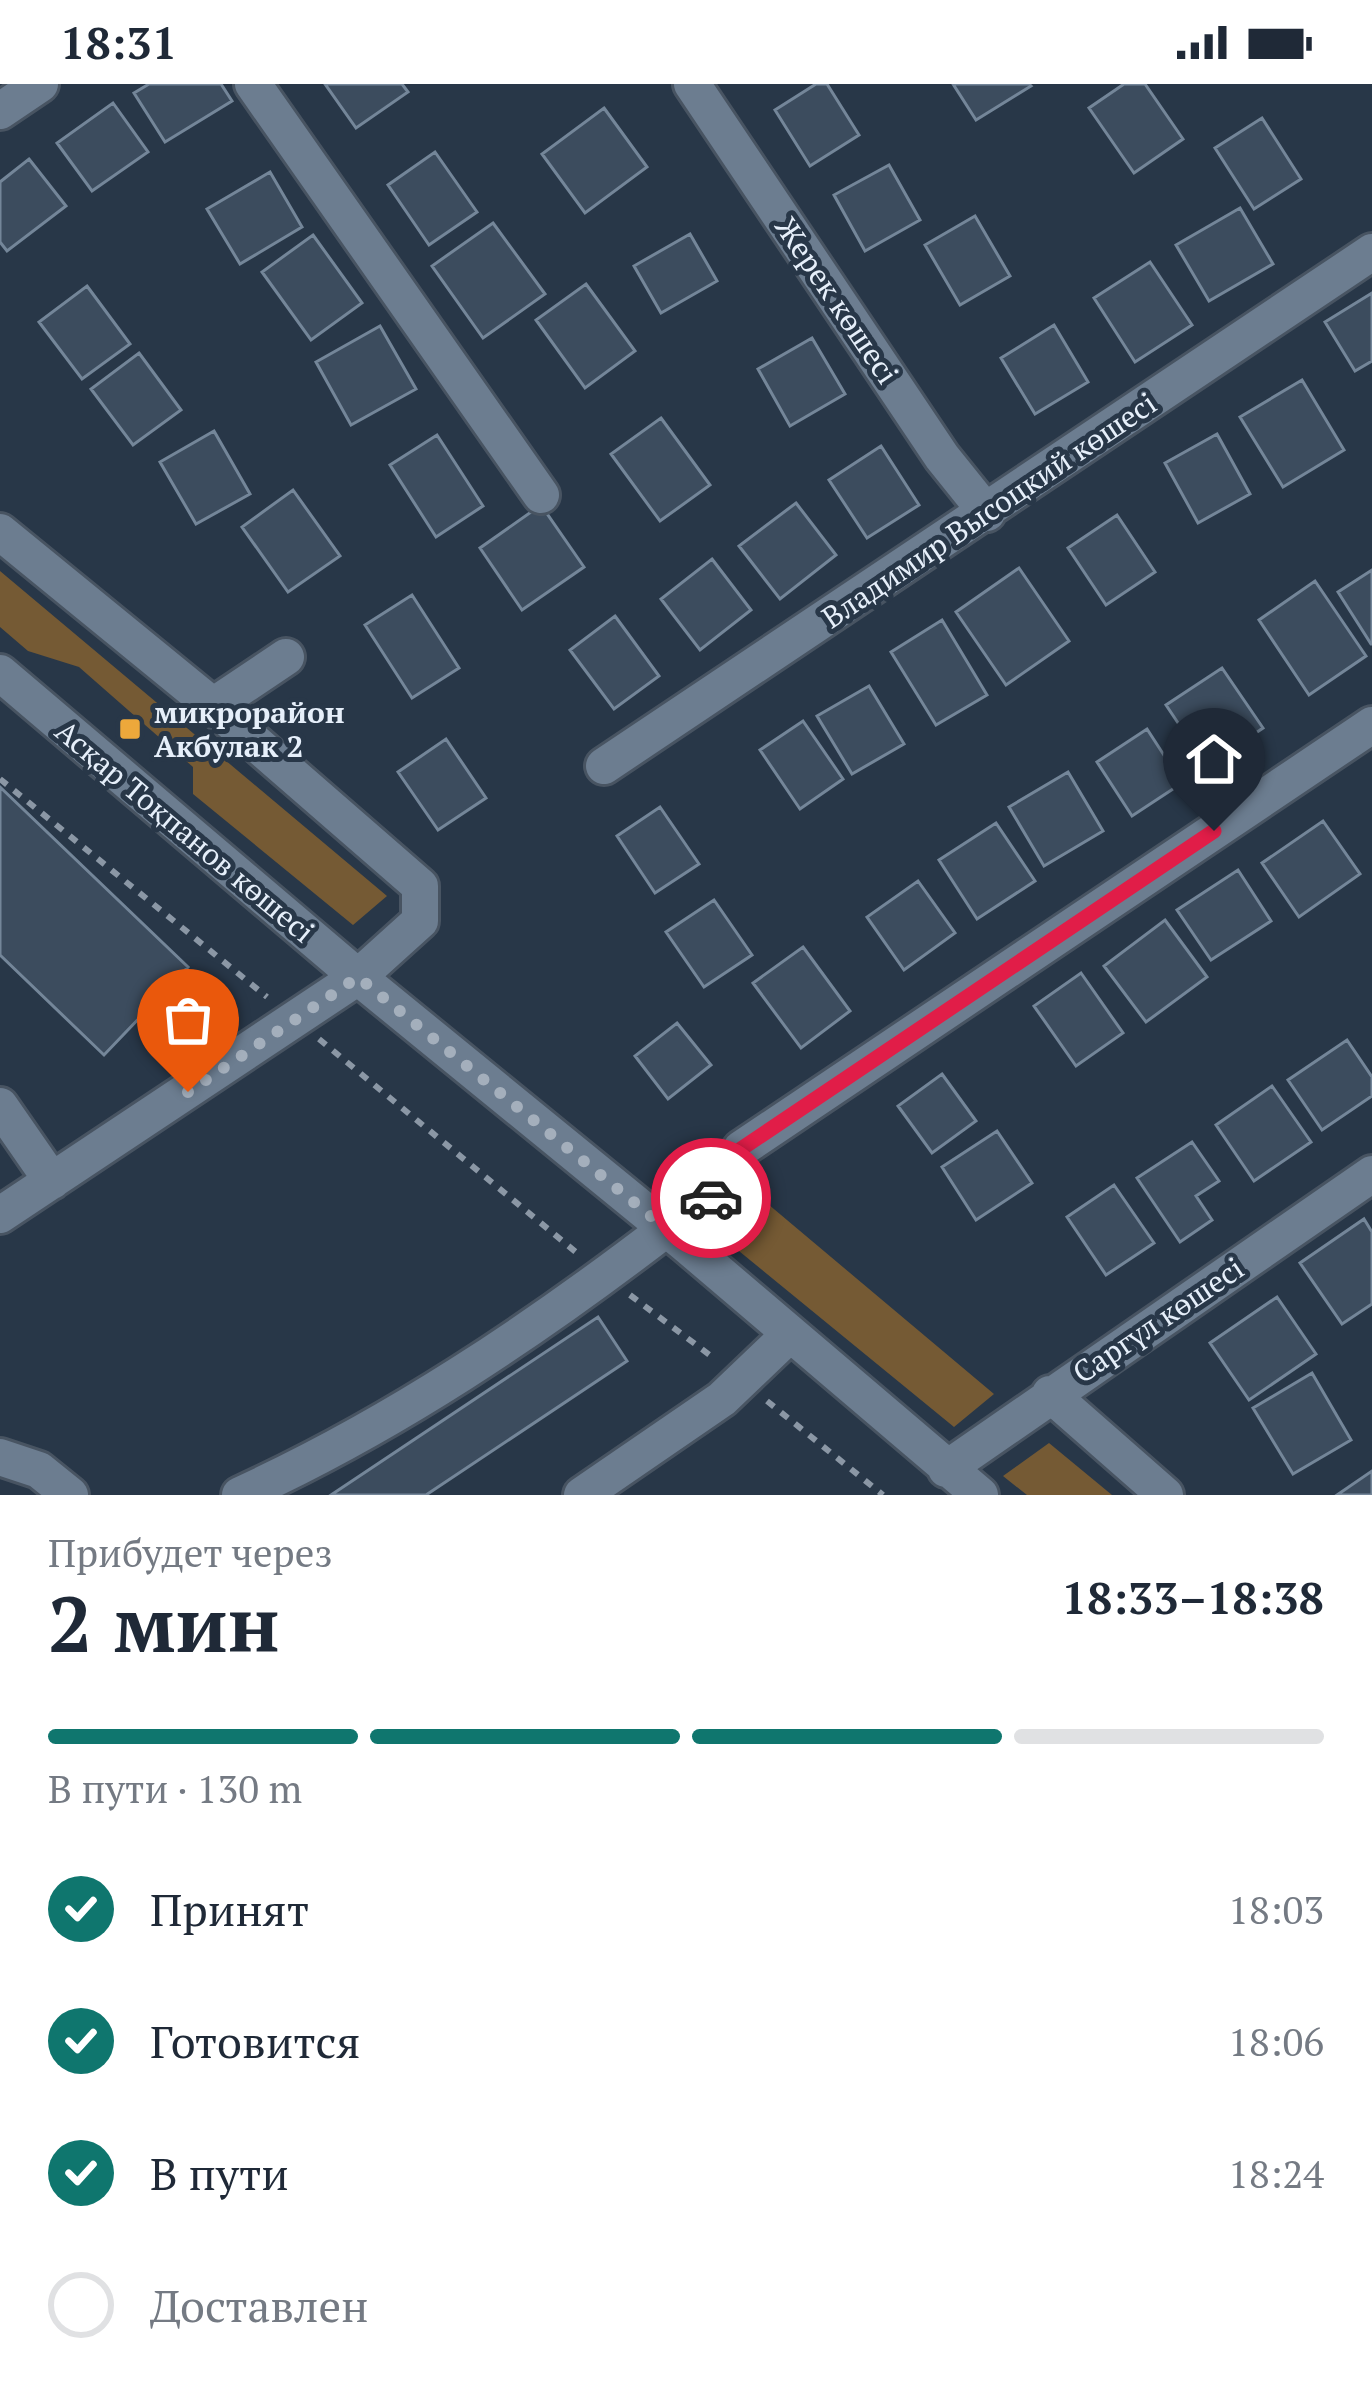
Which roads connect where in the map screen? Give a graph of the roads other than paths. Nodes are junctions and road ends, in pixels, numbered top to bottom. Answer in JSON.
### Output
{"nodes":[{"id":1,"x":40,"y":84,"type":"edge"},
{"id":2,"x":253,"y":84,"type":"edge"},
{"id":3,"x":692,"y":84,"type":"edge"},
{"id":4,"x":0,"y":111,"type":"edge"},
{"id":5,"x":1372,"y":252,"type":"edge"},
{"id":6,"x":541,"y":496,"type":"dead end"},
{"id":7,"x":987,"y":513,"type":"junction"},
{"id":8,"x":0,"y":532,"type":"edge"},
{"id":9,"x":286,"y":657,"type":"dead end"},
{"id":10,"x":0,"y":673,"type":"edge"},
{"id":11,"x":213,"y":706,"type":"junction"},
{"id":12,"x":1372,"y":725,"type":"edge"},
{"id":13,"x":604,"y":766,"type":"dead end"},
{"id":14,"x":358,"y":977,"type":"junction"},
{"id":15,"x":0,"y":1106,"type":"edge"},
{"id":16,"x":1372,"y":1174,"type":"edge"},
{"id":17,"x":52,"y":1181,"type":"junction"},
{"id":18,"x":0,"y":1215,"type":"edge"},
{"id":19,"x":675,"y":1236,"type":"junction"},
{"id":20,"x":790,"y":1334,"type":"junction"},
{"id":21,"x":1049,"y":1394,"type":"junction"},
{"id":22,"x":0,"y":1457,"type":"edge"},
{"id":23,"x":946,"y":1469,"type":"junction"},
{"id":24,"x":70,"y":1495,"type":"edge"},
{"id":25,"x":240,"y":1495,"type":"edge"},
{"id":26,"x":581,"y":1495,"type":"edge"},
{"id":27,"x":980,"y":1495,"type":"edge"},
{"id":28,"x":1165,"y":1495,"type":"edge"}],
"edges":[{"from":1,"to":4,"type":"street"},
{"from":2,"to":6,"type":"street"},
{"from":3,"to":7,"type":"street","name":"Жерек көшесі"},
{"from":5,"to":7,"type":"street","name":"Владимир Высоцкий көшесі"},
{"from":7,"to":13,"type":"street","name":"Владимир Высоцкий көшесі"},
{"from":8,"to":11,"type":"street"},
{"from":9,"to":11,"type":"street"},
{"from":10,"to":14,"type":"street","name":"Асқар Тоқпанов көшесі"},
{"from":11,"to":14,"type":"street"},
{"from":12,"to":19,"type":"street"},
{"from":14,"to":17,"type":"street"},
{"from":14,"to":19,"type":"street","name":"Асқар Тоқпанов көшесі"},
{"from":15,"to":17,"type":"street"},
{"from":16,"to":21,"type":"street","name":"Саргүл көшесі"},
{"from":17,"to":18,"type":"street"},
{"from":19,"to":20,"type":"street","name":"Асқар Тоқпанов көшесі"},
{"from":19,"to":25,"type":"street"},
{"from":20,"to":23,"type":"street","name":"Асқар Тоқпанов көшесі"},
{"from":20,"to":26,"type":"street"},
{"from":21,"to":23,"type":"street","name":"Саргүл көшесі"},
{"from":21,"to":28,"type":"street"},
{"from":22,"to":24,"type":"street"},
{"from":23,"to":27,"type":"street","name":"Асқар Тоқпанов көшесі"}]}
